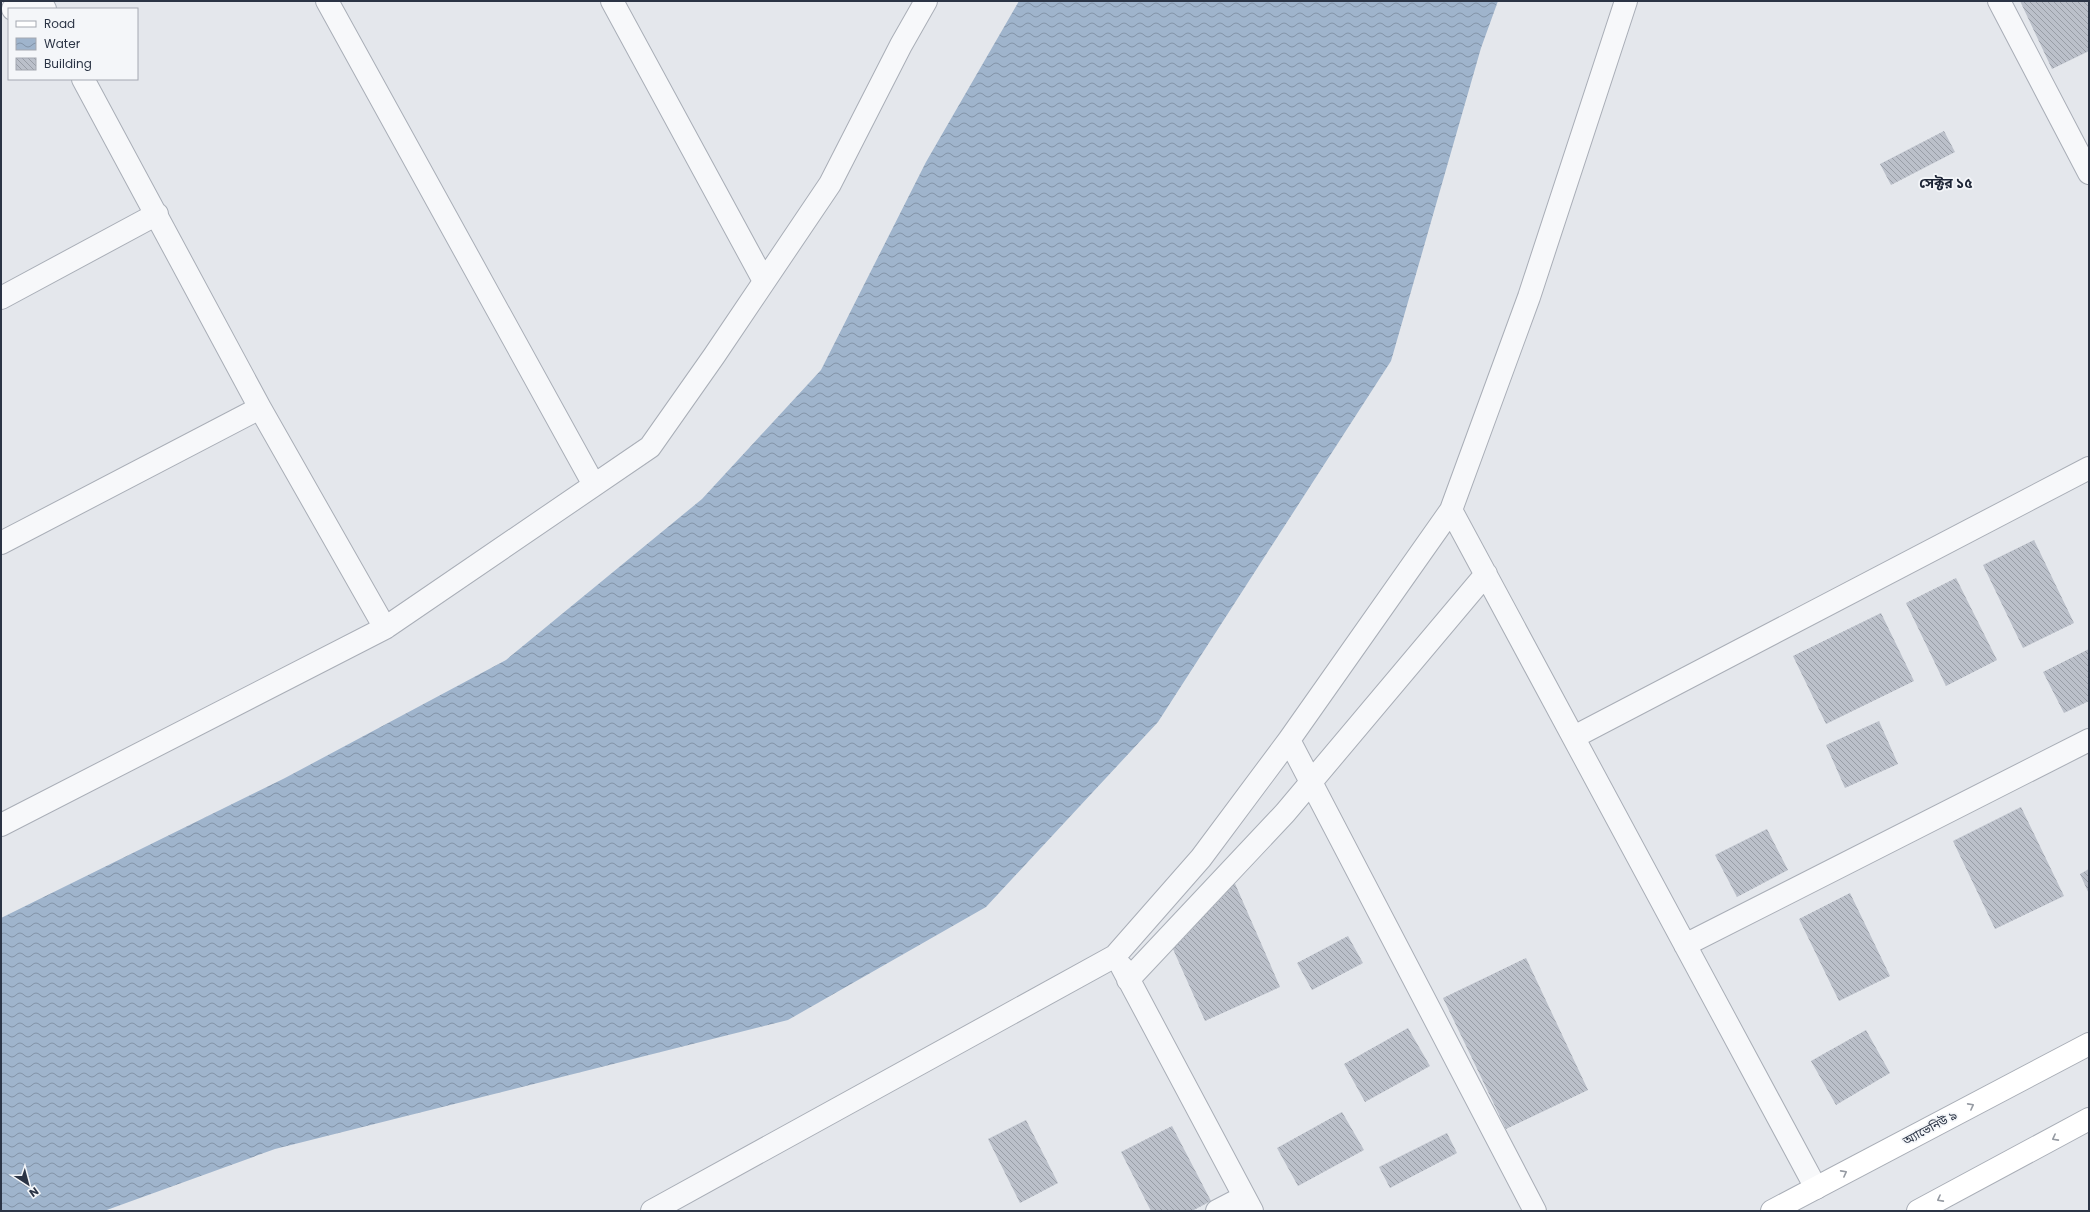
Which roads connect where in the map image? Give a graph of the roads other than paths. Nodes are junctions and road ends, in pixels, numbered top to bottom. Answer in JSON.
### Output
{"nodes":[{"id":1,"x":28,"y":1,"type":"edge"},
{"id":2,"x":327,"y":1,"type":"edge"},
{"id":3,"x":612,"y":1,"type":"edge"},
{"id":4,"x":926,"y":1,"type":"edge"},
{"id":5,"x":1626,"y":1,"type":"edge"},
{"id":6,"x":1999,"y":1,"type":"edge"},
{"id":7,"x":15,"y":8,"type":"edge"},
{"id":8,"x":84,"y":80,"type":"edge"},
{"id":9,"x":2089,"y":173,"type":"edge"},
{"id":10,"x":157,"y":214,"type":"junction"},
{"id":11,"x":764,"y":281,"type":"junction"},
{"id":12,"x":1,"y":298,"type":"edge"},
{"id":13,"x":260,"y":408,"type":"junction"},
{"id":14,"x":2089,"y":468,"type":"edge"},
{"id":15,"x":594,"y":485,"type":"junction"},
{"id":16,"x":1451,"y":510,"type":"junction"},
{"id":17,"x":1,"y":543,"type":"edge"},
{"id":18,"x":1486,"y":574,"type":"junction"},
{"id":19,"x":385,"y":628,"type":"junction"},
{"id":20,"x":1574,"y":737,"type":"junction"},
{"id":21,"x":1289,"y":740,"type":"junction"},
{"id":22,"x":2089,"y":740,"type":"edge"},
{"id":23,"x":1310,"y":782,"type":"junction"},
{"id":24,"x":1,"y":825,"type":"edge"},
{"id":25,"x":1685,"y":945,"type":"junction"},
{"id":26,"x":1115,"y":956,"type":"junction"},
{"id":27,"x":1128,"y":980,"type":"junction"},
{"id":28,"x":2089,"y":1044,"type":"edge"},
{"id":29,"x":2089,"y":1119,"type":"edge"},
{"id":30,"x":1816,"y":1188,"type":"junction"},
{"id":31,"x":1248,"y":1204,"type":"edge"},
{"id":32,"x":652,"y":1211,"type":"edge"},
{"id":33,"x":1217,"y":1211,"type":"edge"},
{"id":34,"x":1536,"y":1211,"type":"edge"},
{"id":35,"x":1772,"y":1211,"type":"edge"},
{"id":36,"x":1918,"y":1211,"type":"edge"}],
"edges":[{"from":1,"to":7,"type":"street"},
{"from":2,"to":15,"type":"street"},
{"from":3,"to":11,"type":"street"},
{"from":4,"to":11,"type":"street"},
{"from":5,"to":16,"type":"street"},
{"from":6,"to":9,"type":"street"},
{"from":8,"to":10,"type":"street"},
{"from":10,"to":12,"type":"street"},
{"from":10,"to":13,"type":"street"},
{"from":11,"to":15,"type":"street"},
{"from":13,"to":17,"type":"street"},
{"from":13,"to":19,"type":"street"},
{"from":14,"to":20,"type":"street"},
{"from":15,"to":19,"type":"street"},
{"from":16,"to":18,"type":"street"},
{"from":16,"to":21,"type":"street"},
{"from":18,"to":20,"type":"street"},
{"from":18,"to":23,"type":"street"},
{"from":19,"to":24,"type":"street"},
{"from":20,"to":25,"type":"street"},
{"from":21,"to":23,"type":"street"},
{"from":21,"to":26,"type":"street"},
{"from":22,"to":25,"type":"street"},
{"from":23,"to":27,"type":"street"},
{"from":23,"to":34,"type":"street"},
{"from":25,"to":30,"type":"street"},
{"from":26,"to":27,"type":"street"},
{"from":26,"to":32,"type":"street"},
{"from":27,"to":31,"type":"street"},
{"from":30,"to":28,"type":"street","name":"অ্যাভেনিউ ৯","one_way":true},
{"from":29,"to":36,"type":"street","one_way":true},
{"from":30,"to":35,"type":"street","name":"অ্যাভেনিউ ৯"},
{"from":31,"to":33,"type":"street"}]}
